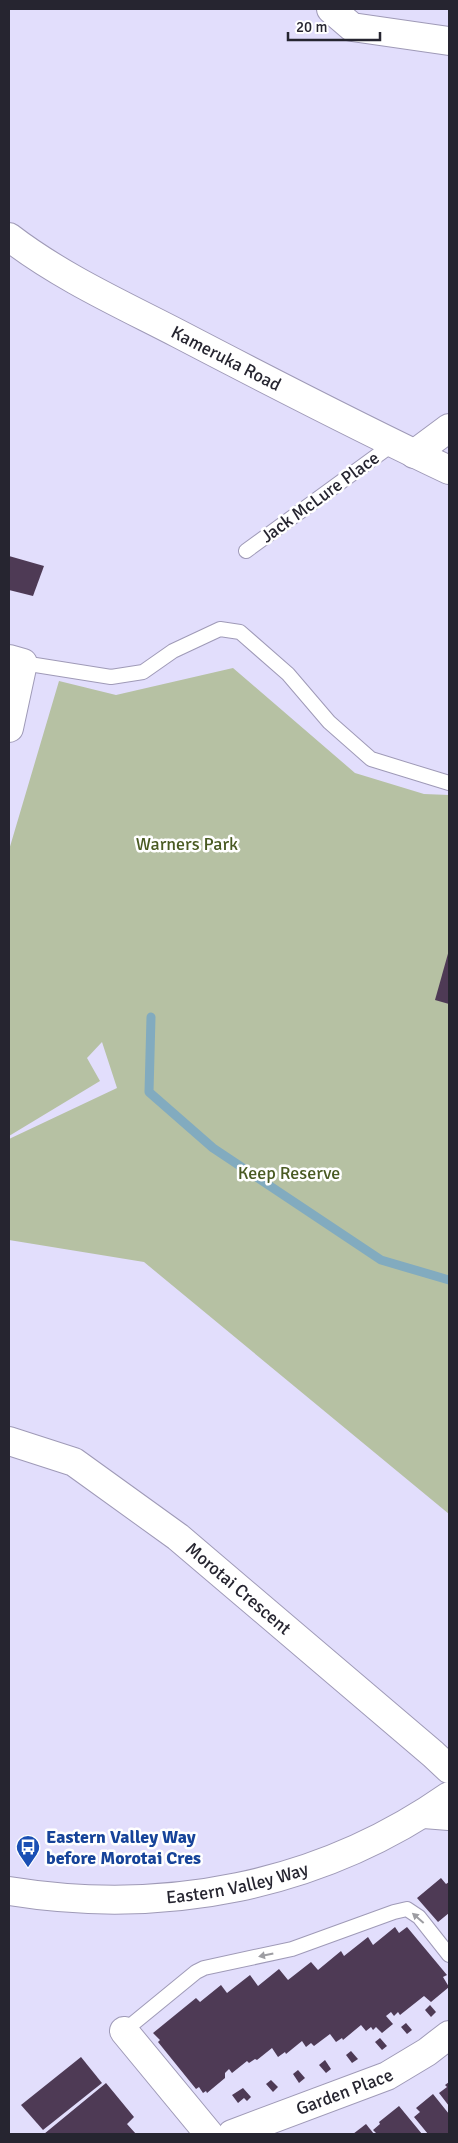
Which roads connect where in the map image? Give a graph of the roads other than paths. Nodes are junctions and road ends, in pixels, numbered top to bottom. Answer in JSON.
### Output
{"nodes":[{"id":1,"x":331,"y":9,"type":"edge"},
{"id":2,"x":449,"y":41,"type":"edge"},
{"id":3,"x":9,"y":237,"type":"edge"},
{"id":4,"x":449,"y":428,"type":"edge"},
{"id":5,"x":404,"y":449,"type":"junction"},
{"id":6,"x":449,"y":470,"type":"edge"},
{"id":7,"x":246,"y":551,"type":"dead end"},
{"id":8,"x":16,"y":661,"type":"edge"},
{"id":9,"x":9,"y":728,"type":"edge"},
{"id":10,"x":449,"y":783,"type":"edge"},
{"id":11,"x":9,"y":1441,"type":"edge"},
{"id":12,"x":449,"y":1769,"type":"edge"},
{"id":13,"x":449,"y":1796,"type":"edge"},
{"id":14,"x":436,"y":1815,"type":"edge"},
{"id":15,"x":9,"y":1891,"type":"edge"},
{"id":16,"x":449,"y":1955,"type":"edge"},
{"id":17,"x":124,"y":2031,"type":"joint"},
{"id":18,"x":449,"y":2035,"type":"edge"},
{"id":19,"x":209,"y":2134,"type":"edge"},
{"id":20,"x":232,"y":2134,"type":"edge"}],
"edges":[{"from":1,"to":2,"type":"street"},
{"from":3,"to":5,"type":"street","name":"Kameruka Road"},
{"from":4,"to":5,"type":"street"},
{"from":5,"to":6,"type":"street","name":"Kameruka Road"},
{"from":5,"to":7,"type":"lane","name":"Jack McLure Place"},
{"from":8,"to":9,"type":"street"},
{"from":8,"to":10,"type":"lane"},
{"from":11,"to":12,"type":"street","name":"Morotai Crescent"},
{"from":13,"to":14,"type":"street","name":"Eastern Valley Way"},
{"from":14,"to":15,"type":"street","name":"Eastern Valley Way"},
{"from":16,"to":17,"type":"lane","one_way":true},
{"from":17,"to":19,"type":"street"},
{"from":18,"to":20,"type":"street","name":"Garden Place"}]}
